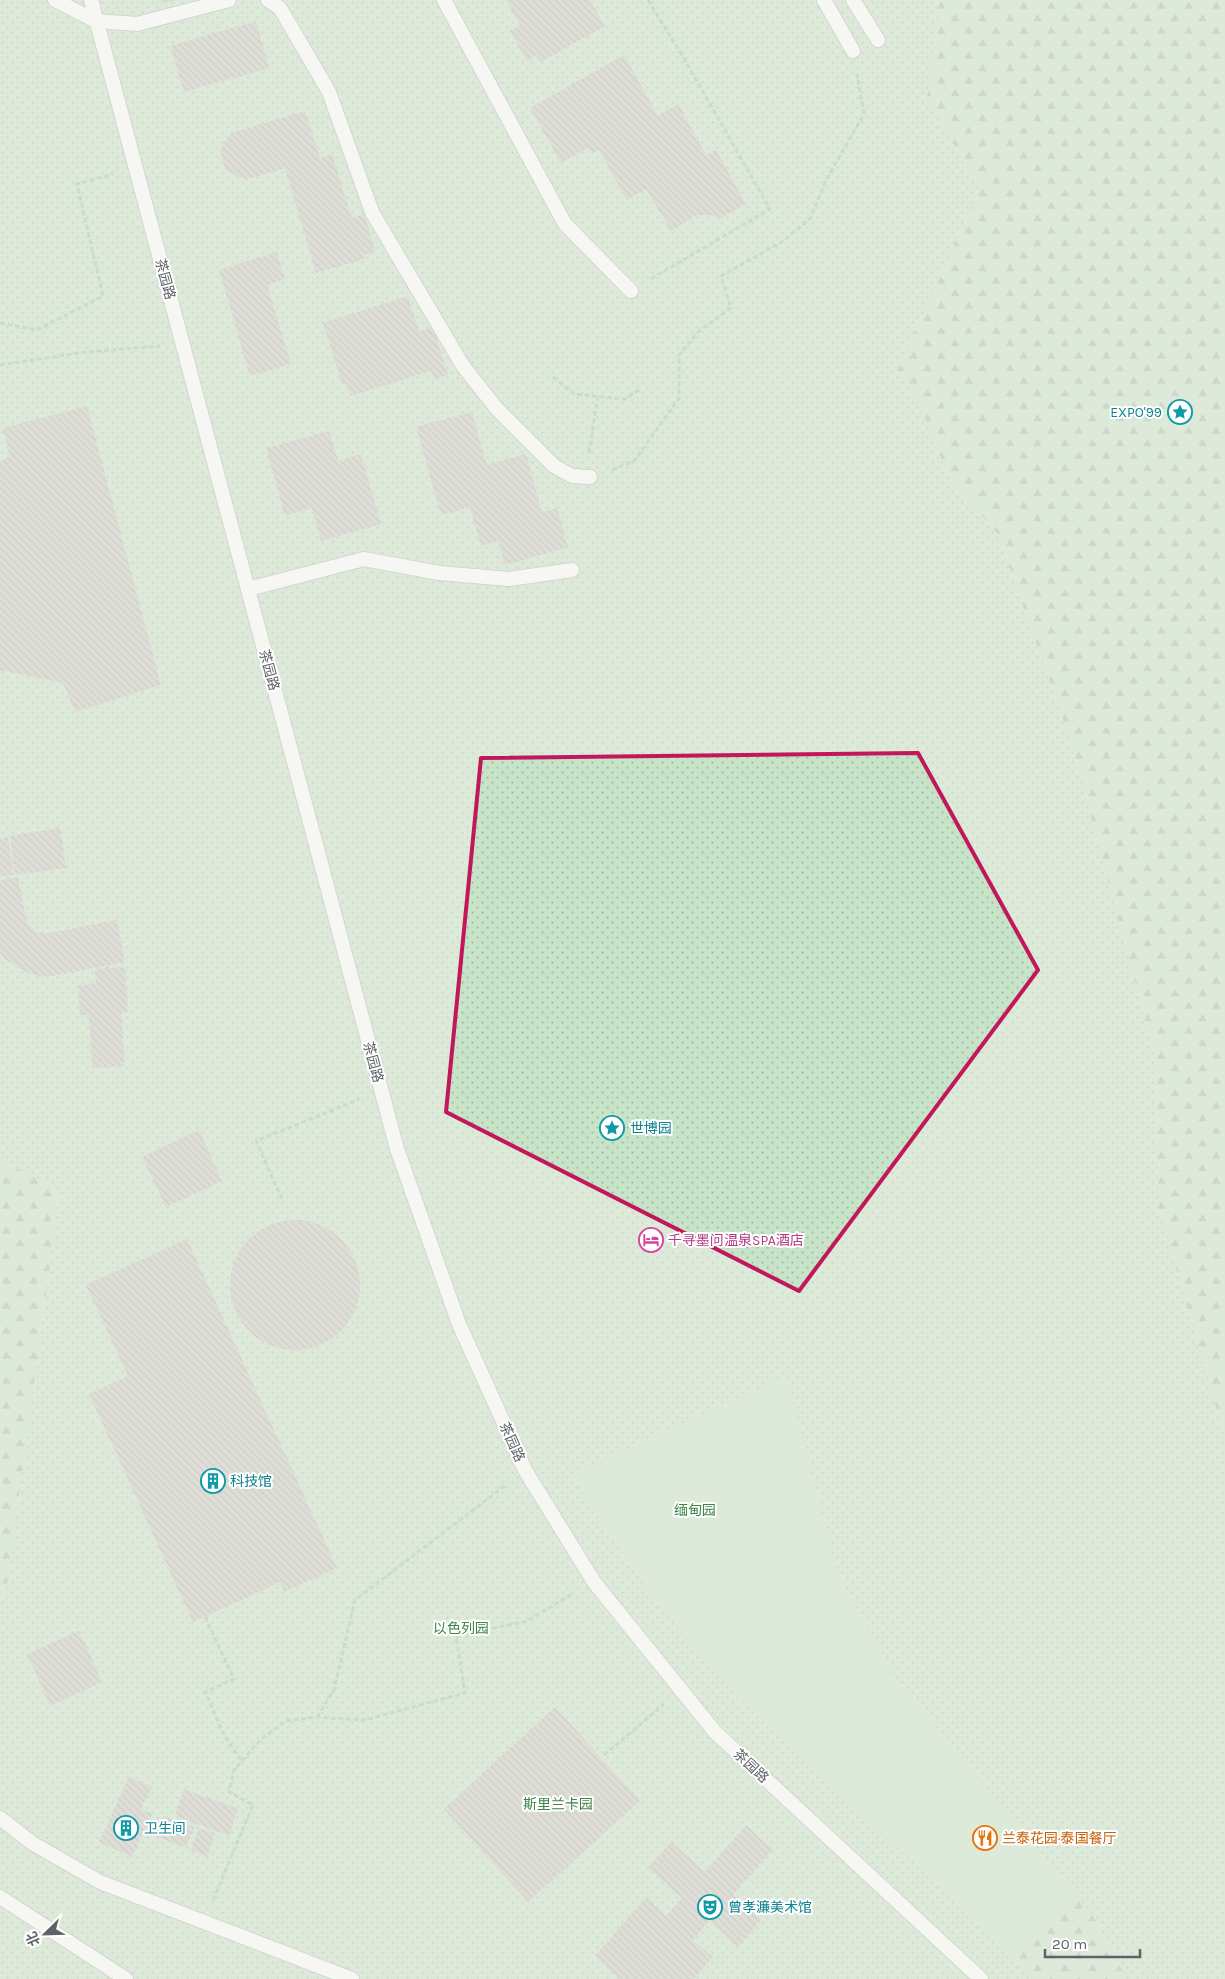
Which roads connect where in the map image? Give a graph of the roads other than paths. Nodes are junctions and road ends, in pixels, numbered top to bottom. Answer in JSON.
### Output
{"nodes":[{"id":1,"x":55,"y":0,"type":"edge"},
{"id":2,"x":91,"y":0,"type":"edge"},
{"id":3,"x":229,"y":0,"type":"edge"},
{"id":4,"x":268,"y":0,"type":"edge"},
{"id":5,"x":444,"y":0,"type":"edge"},
{"id":6,"x":824,"y":0,"type":"edge"},
{"id":7,"x":853,"y":0,"type":"edge"},
{"id":8,"x":96,"y":21,"type":"junction"},
{"id":9,"x":878,"y":40,"type":"dead end"},
{"id":10,"x":853,"y":51,"type":"road end"},
{"id":11,"x":631,"y":291,"type":"road end"},
{"id":12,"x":590,"y":477,"type":"road end"},
{"id":13,"x":572,"y":570,"type":"dead end"},
{"id":14,"x":248,"y":589,"type":"junction"},
{"id":15,"x":0,"y":1818,"type":"edge"},
{"id":16,"x":0,"y":1897,"type":"edge"},
{"id":17,"x":126,"y":1979,"type":"edge"},
{"id":18,"x":352,"y":1979,"type":"edge"},
{"id":19,"x":981,"y":1979,"type":"edge"}],
"edges":[{"from":1,"to":8,"type":"lane"},
{"from":2,"to":8,"type":"lane","name":"茶园路"},
{"from":3,"to":8,"type":"lane"},
{"from":4,"to":12,"type":"lane"},
{"from":5,"to":11,"type":"lane"},
{"from":6,"to":10,"type":"lane"},
{"from":7,"to":9,"type":"lane"},
{"from":8,"to":14,"type":"lane","name":"茶园路"},
{"from":13,"to":14,"type":"lane"},
{"from":14,"to":19,"type":"lane","name":"茶园路"},
{"from":15,"to":18,"type":"lane"},
{"from":16,"to":17,"type":"lane"}]}
